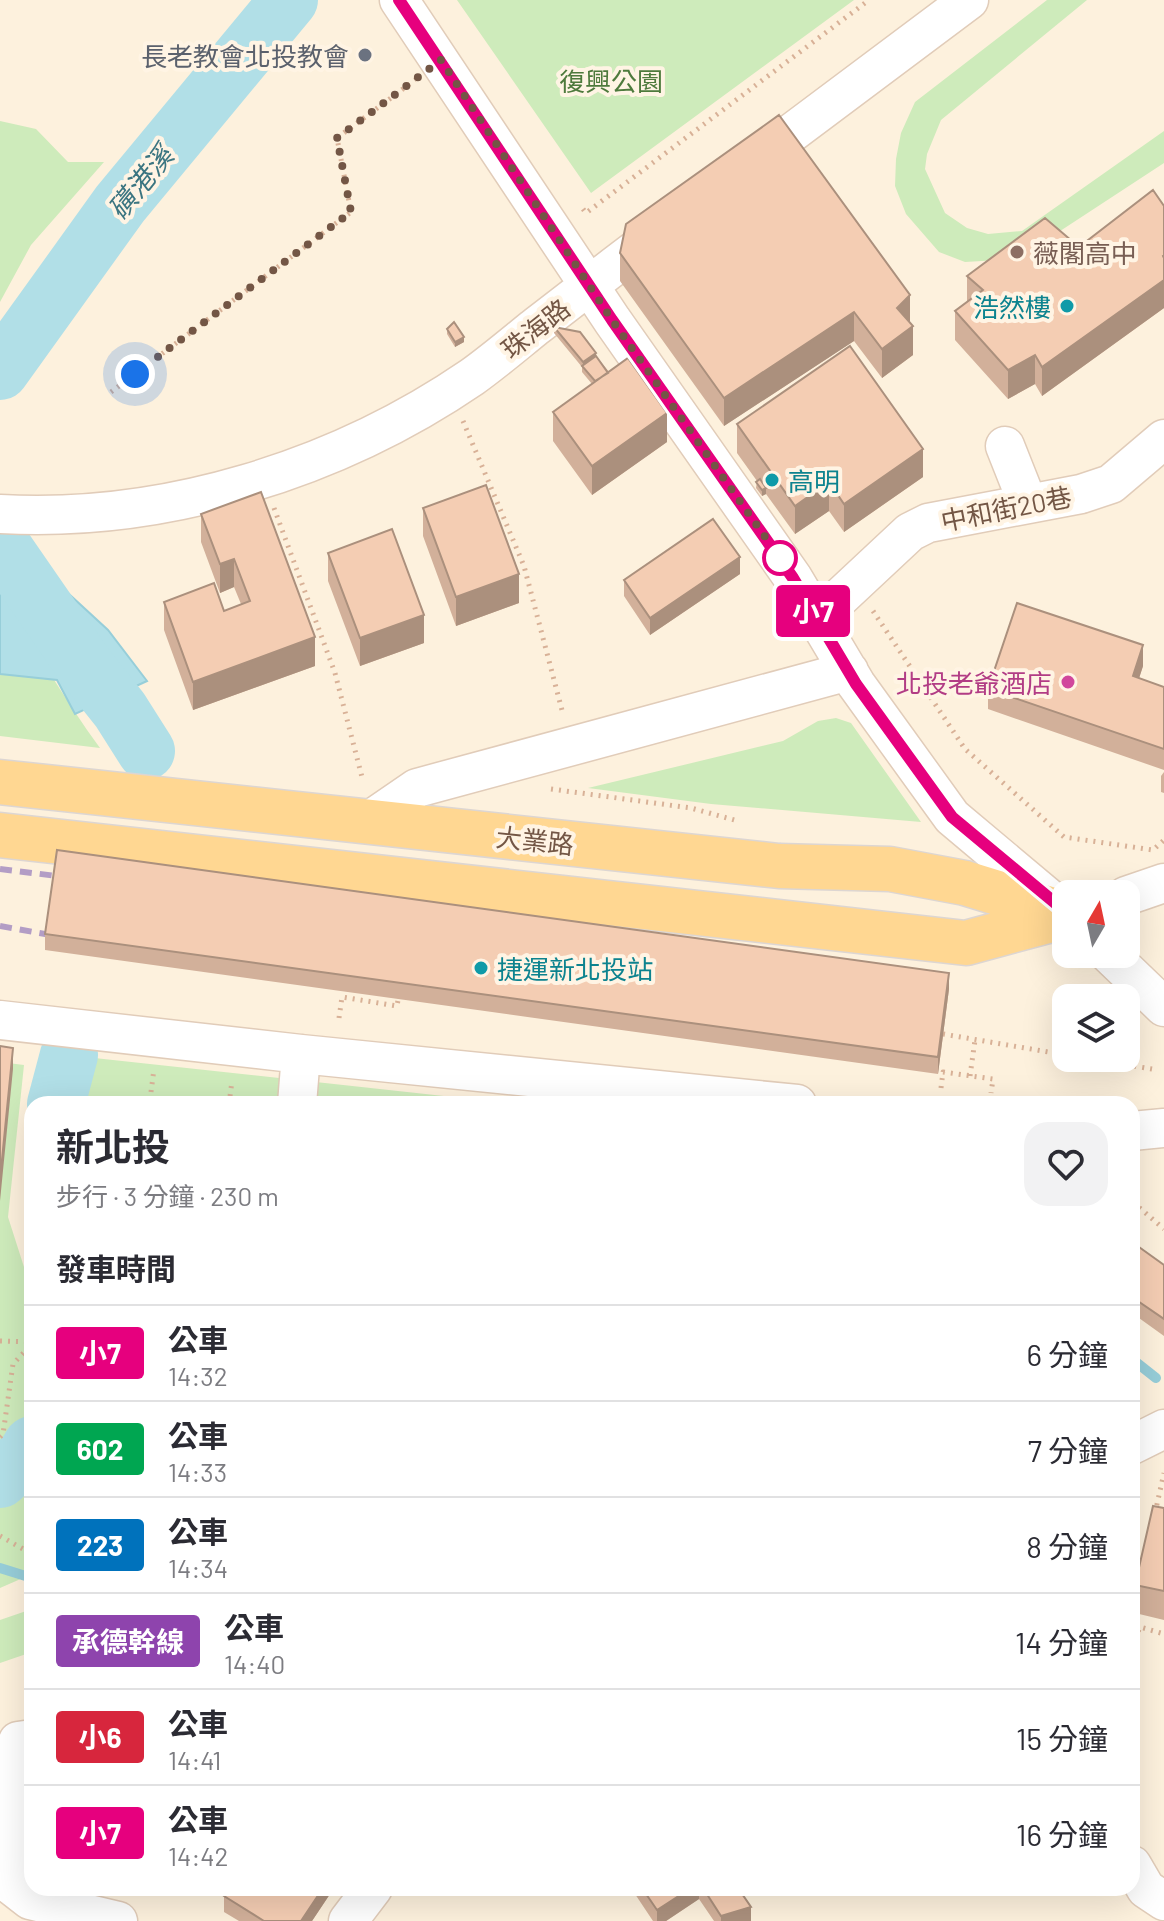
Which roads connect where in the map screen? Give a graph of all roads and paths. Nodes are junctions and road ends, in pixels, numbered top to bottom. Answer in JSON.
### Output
{"nodes":[{"id":1,"x":399,"y":0,"type":"edge"},
{"id":2,"x":869,"y":0,"type":"edge"},
{"id":3,"x":969,"y":0,"type":"edge"},
{"id":4,"x":441,"y":60,"type":"junction"},
{"id":5,"x":720,"y":187,"type":"edge"},
{"id":6,"x":577,"y":199,"type":"dead end"},
{"id":7,"x":682,"y":215,"type":"edge"},
{"id":8,"x":589,"y":285,"type":"junction"},
{"id":9,"x":450,"y":390,"type":"junction"},
{"id":10,"x":111,"y":392,"type":"dead end"},
{"id":11,"x":1164,"y":439,"type":"edge"},
{"id":12,"x":1005,"y":446,"type":"dead end"},
{"id":13,"x":263,"y":479,"type":"junction"},
{"id":14,"x":1028,"y":504,"type":"junction"},
{"id":15,"x":18,"y":515,"type":"edge"},
{"id":16,"x":847,"y":591,"type":"junction"},
{"id":17,"x":818,"y":618,"type":"junction"},
{"id":18,"x":849,"y":671,"type":"junction"},
{"id":19,"x":572,"y":746,"type":"junction"},
{"id":20,"x":0,"y":782,"type":"edge"},
{"id":21,"x":545,"y":788,"type":"dead end"},
{"id":22,"x":365,"y":802,"type":"junction"},
{"id":23,"x":747,"y":824,"type":"dead end"},
{"id":24,"x":0,"y":835,"type":"edge"},
{"id":25,"x":1164,"y":840,"type":"edge"},
{"id":26,"x":1164,"y":883,"type":"edge"},
{"id":27,"x":1140,"y":891,"type":"edge"},
{"id":28,"x":1052,"y":902,"type":"edge"},
{"id":29,"x":1052,"y":910,"type":"edge"},
{"id":30,"x":1052,"y":918,"type":"edge"},
{"id":31,"x":1124,"y":968,"type":"edge"},
{"id":32,"x":398,"y":1000,"type":"edge"},
{"id":33,"x":1164,"y":1007,"type":"edge"},
{"id":34,"x":339,"y":1018,"type":"dead end"},
{"id":35,"x":0,"y":1020,"type":"edge"},
{"id":36,"x":943,"y":1034,"type":"edge"},
{"id":37,"x":975,"y":1040,"type":"junction"},
{"id":38,"x":1052,"y":1053,"type":"edge"},
{"id":39,"x":301,"y":1054,"type":"junction"},
{"id":40,"x":1140,"y":1067,"type":"edge"},
{"id":41,"x":1152,"y":1069,"type":"dead end"},
{"id":42,"x":970,"y":1076,"type":"junction"},
{"id":43,"x":232,"y":1081,"type":"dead end"},
{"id":44,"x":941,"y":1088,"type":"dead end"},
{"id":45,"x":991,"y":1093,"type":"dead end"},
{"id":46,"x":230,"y":1096,"type":"edge"},
{"id":47,"x":298,"y":1096,"type":"edge"},
{"id":48,"x":718,"y":1096,"type":"edge"},
{"id":49,"x":1164,"y":1128,"type":"edge"},
{"id":50,"x":1140,"y":1142,"type":"edge"},
{"id":51,"x":1140,"y":1208,"type":"edge"},
{"id":52,"x":1164,"y":1229,"type":"edge"},
{"id":53,"x":0,"y":1341,"type":"edge"},
{"id":54,"x":24,"y":1342,"type":"edge"},
{"id":55,"x":24,"y":1352,"type":"edge"},
{"id":56,"x":1164,"y":1429,"type":"edge"},
{"id":57,"x":0,"y":1437,"type":"edge"},
{"id":58,"x":1140,"y":1441,"type":"edge"},
{"id":59,"x":1164,"y":1473,"type":"edge"},
{"id":60,"x":1153,"y":1519,"type":"edge"},
{"id":61,"x":0,"y":1536,"type":"edge"},
{"id":62,"x":24,"y":1550,"type":"edge"},
{"id":63,"x":1140,"y":1627,"type":"edge"},
{"id":64,"x":1164,"y":1634,"type":"edge"},
{"id":65,"x":24,"y":1740,"type":"edge"},
{"id":66,"x":1140,"y":1879,"type":"edge"},
{"id":67,"x":24,"y":1895,"type":"edge"},
{"id":68,"x":25,"y":1896,"type":"edge"},
{"id":69,"x":367,"y":1896,"type":"edge"},
{"id":70,"x":1164,"y":1901,"type":"edge"},
{"id":71,"x":118,"y":1921,"type":"edge"},
{"id":72,"x":348,"y":1921,"type":"edge"}],
"edges":[{"from":1,"to":4,"type":"street"},
{"from":2,"to":6,"type":"path"},
{"from":3,"to":5,"type":"street"},
{"from":4,"to":8,"type":"street"},
{"from":4,"to":10,"type":"path"},
{"from":7,"to":8,"type":"street","name":"珠海路"},
{"from":8,"to":9,"type":"street","name":"珠海路"},
{"from":8,"to":17,"type":"street"},
{"from":9,"to":13,"type":"street","name":"珠海路"},
{"from":9,"to":19,"type":"path"},
{"from":11,"to":14,"type":"street","name":"中和街20巷"},
{"from":12,"to":14,"type":"street"},
{"from":13,"to":15,"type":"street","name":"珠海路"},
{"from":13,"to":22,"type":"path"},
{"from":14,"to":16,"type":"street","name":"中和街20巷"},
{"from":16,"to":17,"type":"street","name":"中和街20巷"},
{"from":16,"to":25,"type":"path"},
{"from":17,"to":18,"type":"street"},
{"from":18,"to":19,"type":"street"},
{"from":18,"to":28,"type":"street"},
{"from":19,"to":22,"type":"street"},
{"from":20,"to":22,"type":"main road","name":"大業路"},
{"from":21,"to":23,"type":"path"},
{"from":22,"to":29,"type":"main road","name":"大業路"},
{"from":24,"to":30,"type":"main road","name":"大業路"},
{"from":26,"to":27,"type":"street"},
{"from":31,"to":33,"type":"street"},
{"from":32,"to":34,"type":"path"},
{"from":35,"to":39,"type":"street"},
{"from":36,"to":37,"type":"path"},
{"from":37,"to":38,"type":"path"},
{"from":37,"to":42,"type":"path"},
{"from":39,"to":47,"type":"street"},
{"from":39,"to":48,"type":"street"},
{"from":40,"to":41,"type":"path"},
{"from":42,"to":44,"type":"path"},
{"from":42,"to":45,"type":"path"},
{"from":43,"to":46,"type":"path"},
{"from":49,"to":50,"type":"street"},
{"from":51,"to":52,"type":"path"},
{"from":53,"to":54,"type":"path"},
{"from":55,"to":57,"type":"path"},
{"from":56,"to":58,"type":"street"},
{"from":59,"to":60,"type":"path"},
{"from":61,"to":62,"type":"path"},
{"from":63,"to":64,"type":"path"},
{"from":65,"to":67,"type":"street"},
{"from":66,"to":70,"type":"street"},
{"from":68,"to":71,"type":"street"},
{"from":69,"to":72,"type":"street"}]}
